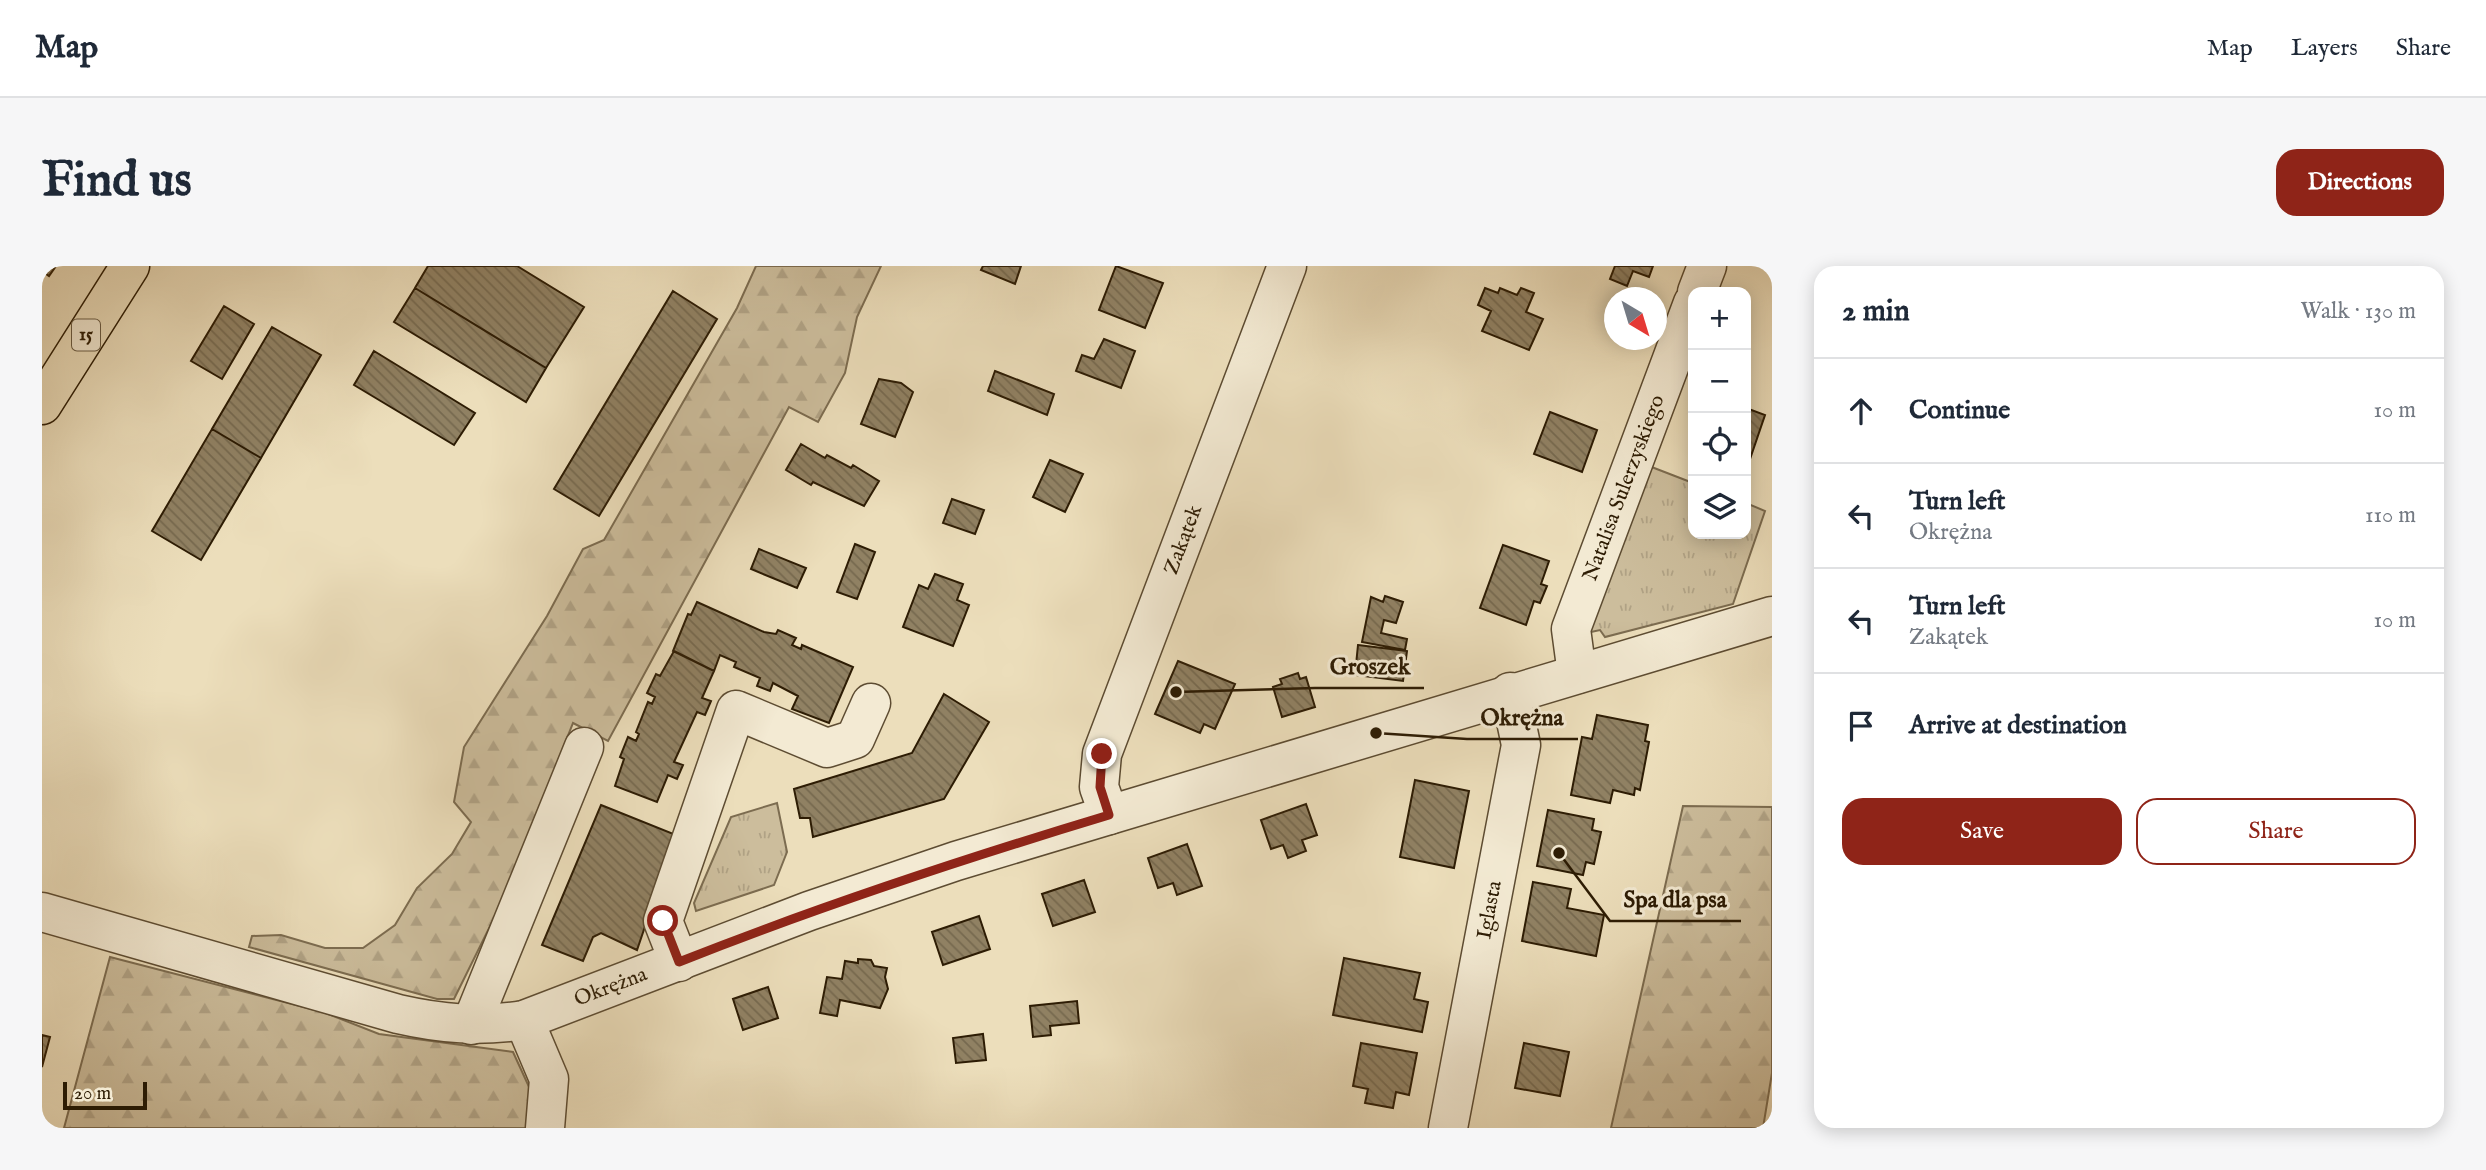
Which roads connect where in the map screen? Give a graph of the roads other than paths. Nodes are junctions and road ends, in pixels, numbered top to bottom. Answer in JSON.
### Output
{"nodes":[{"id":1,"x":130,"y":266,"type":"edge"},
{"id":2,"x":1287,"y":266,"type":"edge"},
{"id":3,"x":1707,"y":266,"type":"edge"},
{"id":4,"x":1700,"y":287,"type":"edge"},
{"id":5,"x":1688,"y":316,"type":"edge"},
{"id":6,"x":42,"y":405,"type":"edge"},
{"id":7,"x":1772,"y":615,"type":"edge"},
{"id":8,"x":1577,"y":674,"type":"junction"},
{"id":9,"x":1510,"y":692,"type":"junction"},
{"id":10,"x":871,"y":703,"type":"dead end"},
{"id":11,"x":584,"y":747,"type":"dead end"},
{"id":12,"x":1109,"y":815,"type":"junction"},
{"id":13,"x":42,"y":912,"type":"edge"},
{"id":14,"x":679,"y":962,"type":"junction"},
{"id":15,"x":524,"y":1020,"type":"junction"},
{"id":16,"x":471,"y":1025,"type":"junction"},
{"id":17,"x":545,"y":1128,"type":"edge"},
{"id":18,"x":1448,"y":1128,"type":"edge"}],
"edges":[{"from":1,"to":6,"type":"main road","number":"15"},
{"from":2,"to":12,"type":"street","name":"Zakątek"},
{"from":3,"to":4,"type":"street"},
{"from":5,"to":8,"type":"street","name":"Natalisa Sulerzyskiego"},
{"from":7,"to":8,"type":"street","name":"Okrężna"},
{"from":8,"to":9,"type":"street","name":"Okrężna"},
{"from":9,"to":12,"type":"street","name":"Okrężna"},
{"from":9,"to":18,"type":"street","name":"Iglasta"},
{"from":10,"to":14,"type":"street"},
{"from":11,"to":16,"type":"street"},
{"from":12,"to":14,"type":"street","name":"Okrężna"},
{"from":13,"to":16,"type":"street","name":"Okrężna"},
{"from":14,"to":15,"type":"street","name":"Okrężna"},
{"from":15,"to":16,"type":"street","name":"Okrężna"},
{"from":15,"to":17,"type":"street"}]}
